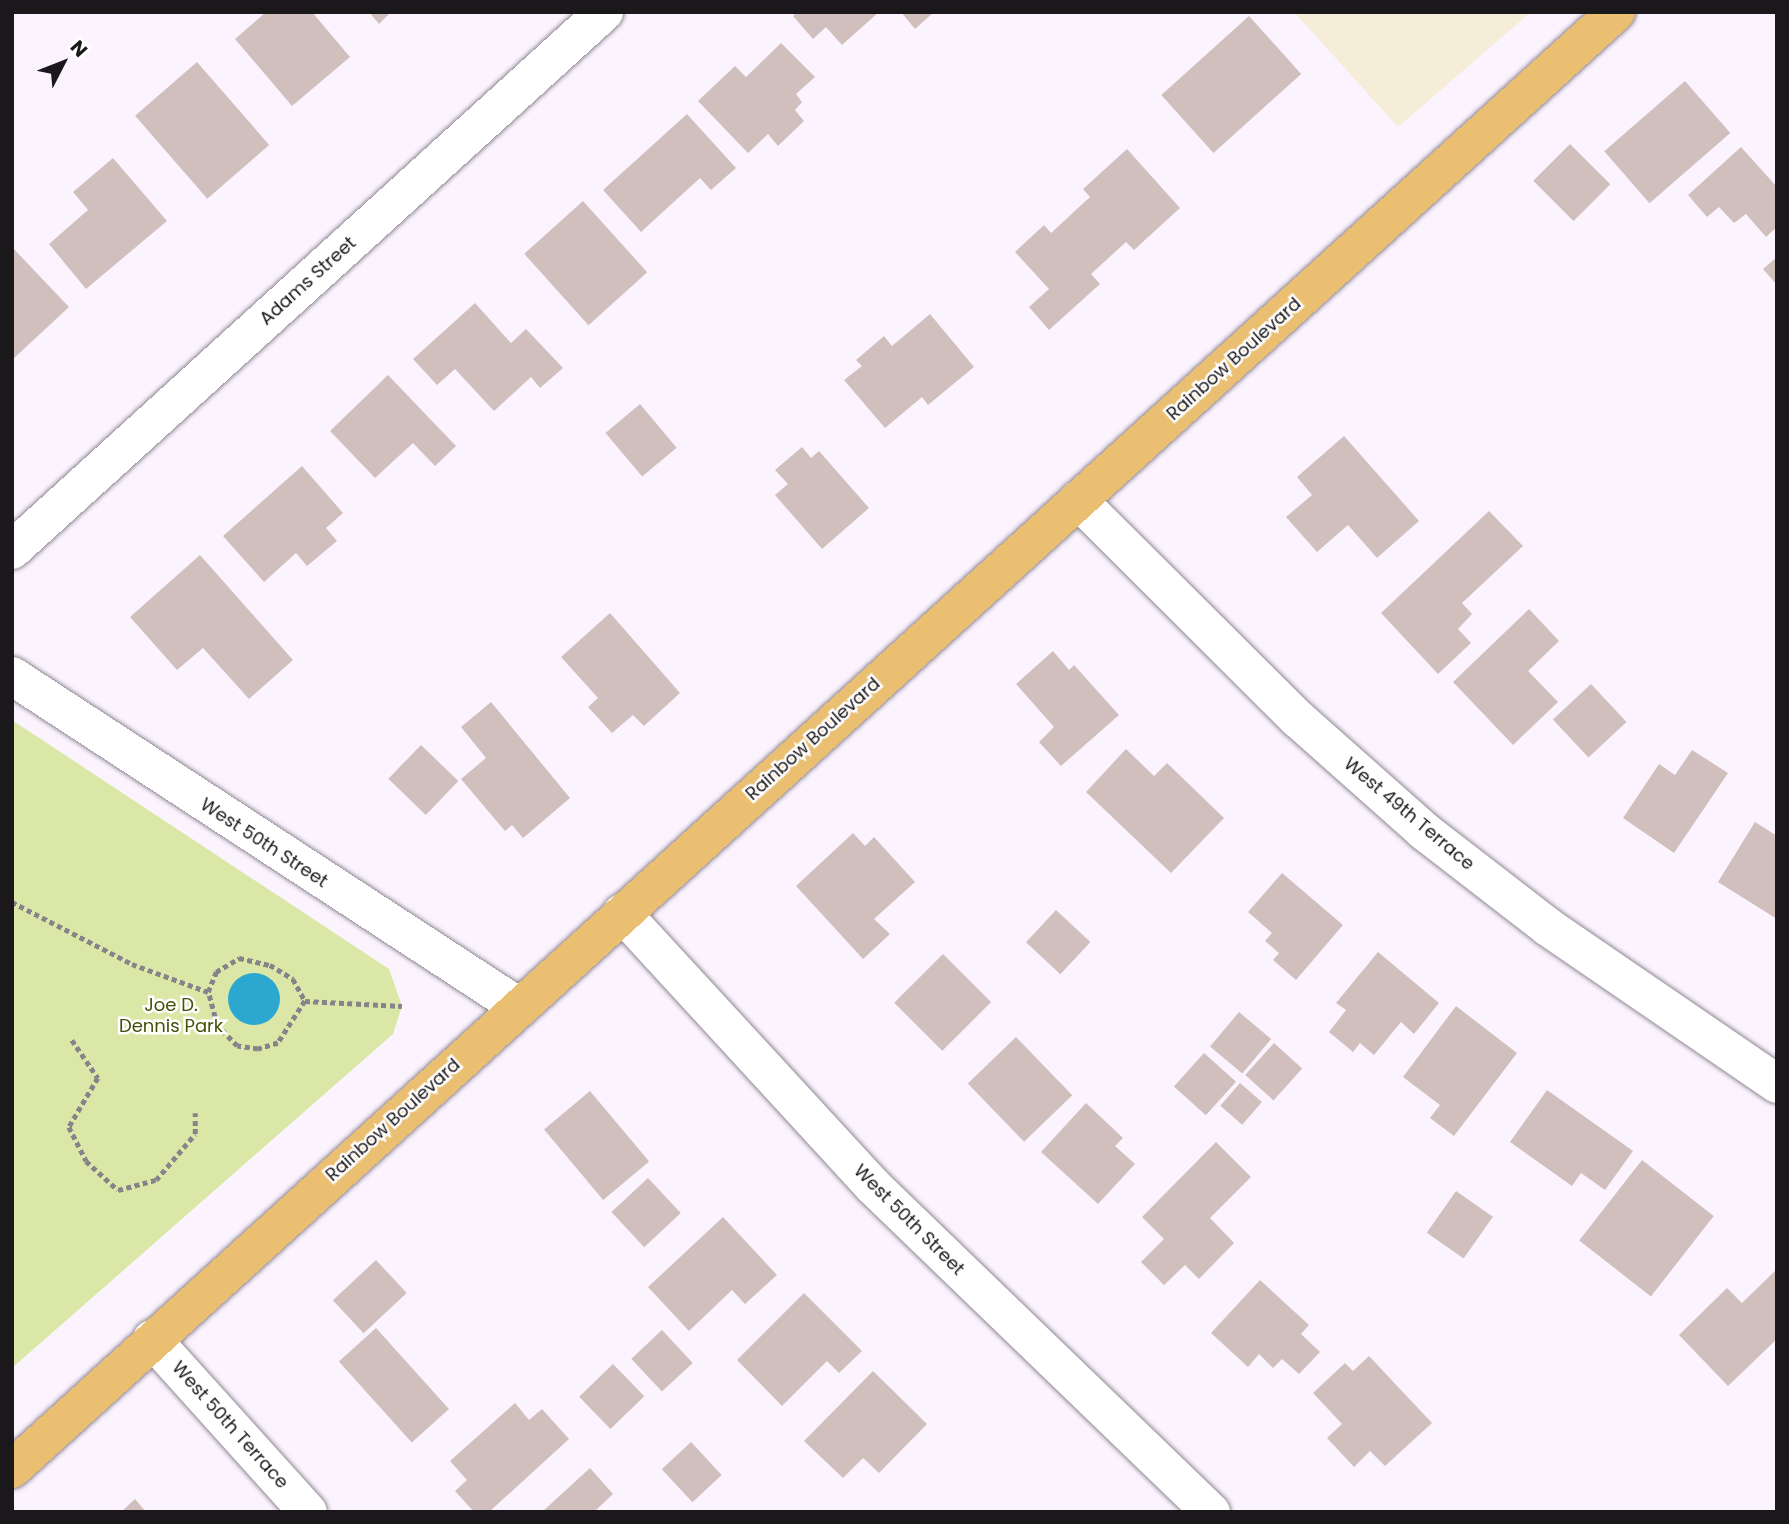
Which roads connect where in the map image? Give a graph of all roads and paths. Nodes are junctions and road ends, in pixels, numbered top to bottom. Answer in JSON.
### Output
{"nodes":[{"id":1,"x":604,"y":12,"type":"edge"},
{"id":2,"x":1616,"y":12,"type":"edge"},
{"id":3,"x":1077,"y":500,"type":"junction"},
{"id":4,"x":12,"y":550,"type":"edge"},
{"id":5,"x":12,"y":676,"type":"edge"},
{"id":6,"x":12,"y":902,"type":"edge"},
{"id":7,"x":622,"y":913,"type":"junction"},
{"id":8,"x":208,"y":992,"type":"junction"},
{"id":9,"x":305,"y":1001,"type":"junction"},
{"id":10,"x":402,"y":1006,"type":"dead end"},
{"id":11,"x":519,"y":1007,"type":"junction"},
{"id":12,"x":72,"y":1040,"type":"dead end"},
{"id":13,"x":1777,"y":1084,"type":"edge"},
{"id":14,"x":195,"y":1113,"type":"dead end"},
{"id":15,"x":152,"y":1339,"type":"junction"},
{"id":16,"x":12,"y":1469,"type":"edge"},
{"id":17,"x":308,"y":1512,"type":"edge"},
{"id":18,"x":1211,"y":1512,"type":"edge"}],
"edges":[{"from":1,"to":4,"type":"street","name":"Adams Street"},
{"from":2,"to":3,"type":"main road","name":"Rainbow Boulevard"},
{"from":3,"to":7,"type":"main road","name":"Rainbow Boulevard"},
{"from":3,"to":13,"type":"street","name":"West 49th Terrace"},
{"from":5,"to":11,"type":"street","name":"West 50th Street"},
{"from":6,"to":8,"type":"path"},
{"from":7,"to":11,"type":"main road","name":"Rainbow Boulevard"},
{"from":7,"to":18,"type":"street","name":"West 50th Street"},
{"from":8,"to":9,"type":"path"},
{"from":8,"to":9,"type":"path"},
{"from":9,"to":10,"type":"path"},
{"from":11,"to":15,"type":"main road","name":"Rainbow Boulevard"},
{"from":12,"to":14,"type":"path"},
{"from":15,"to":16,"type":"main road","name":"Rainbow Boulevard"},
{"from":15,"to":17,"type":"street","name":"West 50th Terrace"}]}
